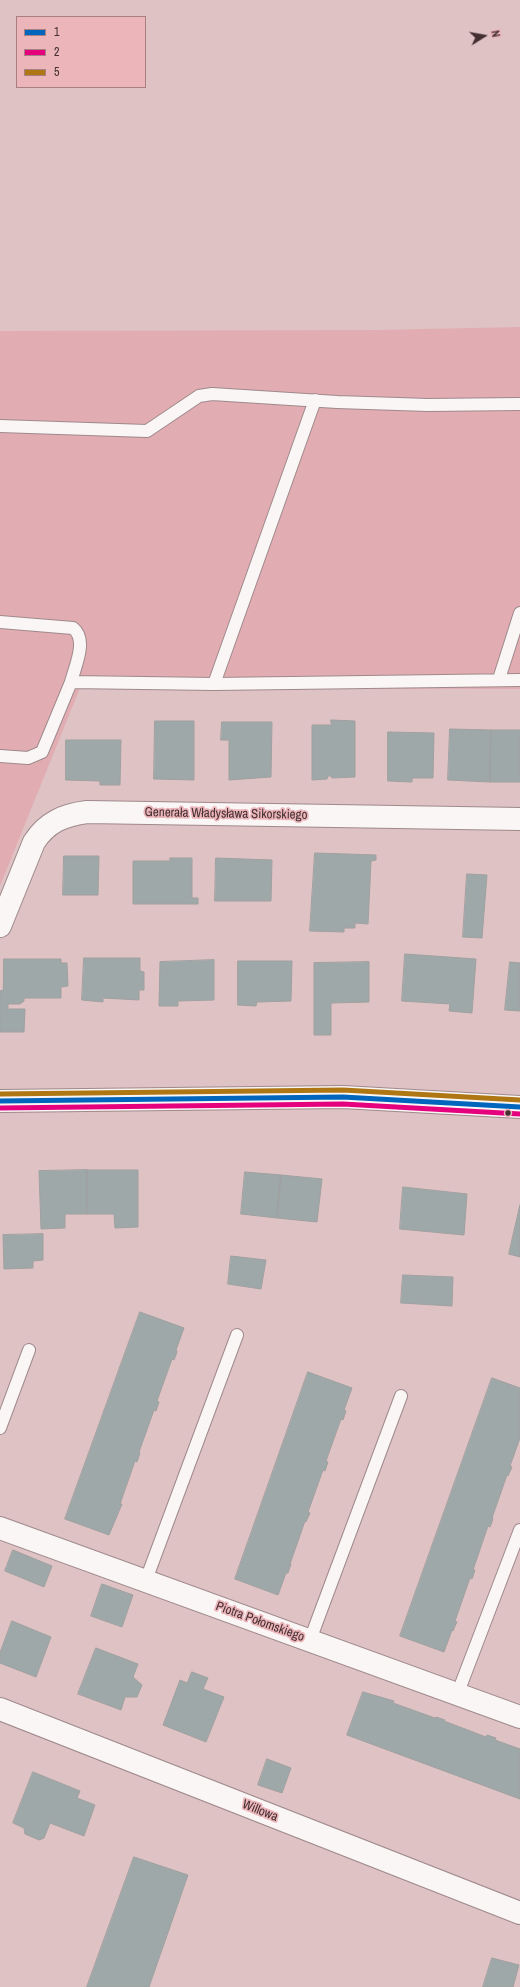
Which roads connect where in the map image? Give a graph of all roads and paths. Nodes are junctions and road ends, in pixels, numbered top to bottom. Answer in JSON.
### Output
{"nodes":[{"id":1,"x":315,"y":400,"type":"junction"},
{"id":2,"x":520,"y":404,"type":"edge"},
{"id":3,"x":0,"y":426,"type":"edge"},
{"id":4,"x":520,"y":614,"type":"edge"},
{"id":5,"x":0,"y":622,"type":"edge"},
{"id":6,"x":499,"y":679,"type":"junction"},
{"id":7,"x":520,"y":680,"type":"edge"},
{"id":8,"x":70,"y":682,"type":"junction"},
{"id":9,"x":214,"y":684,"type":"junction"},
{"id":10,"x":0,"y":756,"type":"edge"},
{"id":11,"x":520,"y":819,"type":"edge"},
{"id":12,"x":0,"y":926,"type":"edge"},
{"id":13,"x":0,"y":1101,"type":"edge"},
{"id":14,"x":520,"y":1107,"type":"edge"},
{"id":15,"x":237,"y":1335,"type":"dead end"},
{"id":16,"x":29,"y":1350,"type":"dead end"},
{"id":17,"x":401,"y":1396,"type":"dead end"},
{"id":18,"x":0,"y":1428,"type":"edge"},
{"id":19,"x":0,"y":1528,"type":"edge"},
{"id":20,"x":520,"y":1530,"type":"edge"},
{"id":21,"x":146,"y":1580,"type":"junction"},
{"id":22,"x":310,"y":1640,"type":"junction"},
{"id":23,"x":457,"y":1695,"type":"junction"},
{"id":24,"x":0,"y":1709,"type":"edge"},
{"id":25,"x":520,"y":1717,"type":"edge"},
{"id":26,"x":520,"y":1913,"type":"edge"}],
"edges":[{"from":1,"to":2,"type":"lane"},
{"from":1,"to":3,"type":"lane"},
{"from":1,"to":9,"type":"lane"},
{"from":4,"to":6,"type":"lane"},
{"from":5,"to":8,"type":"lane"},
{"from":6,"to":7,"type":"lane"},
{"from":6,"to":9,"type":"lane"},
{"from":8,"to":9,"type":"lane"},
{"from":8,"to":10,"type":"lane"},
{"from":11,"to":12,"type":"street","name":"Generała Władysława Sikorskiego"},
{"from":13,"to":14,"type":"street"},
{"from":15,"to":21,"type":"lane"},
{"from":16,"to":18,"type":"lane"},
{"from":17,"to":22,"type":"lane"},
{"from":19,"to":21,"type":"street","name":"Piotra Połomskiego"},
{"from":20,"to":23,"type":"lane"},
{"from":21,"to":22,"type":"street","name":"Piotra Połomskiego"},
{"from":22,"to":23,"type":"street","name":"Piotra Połomskiego"},
{"from":23,"to":25,"type":"street","name":"Piotra Połomskiego"},
{"from":24,"to":26,"type":"street","name":"Willowa"}]}
